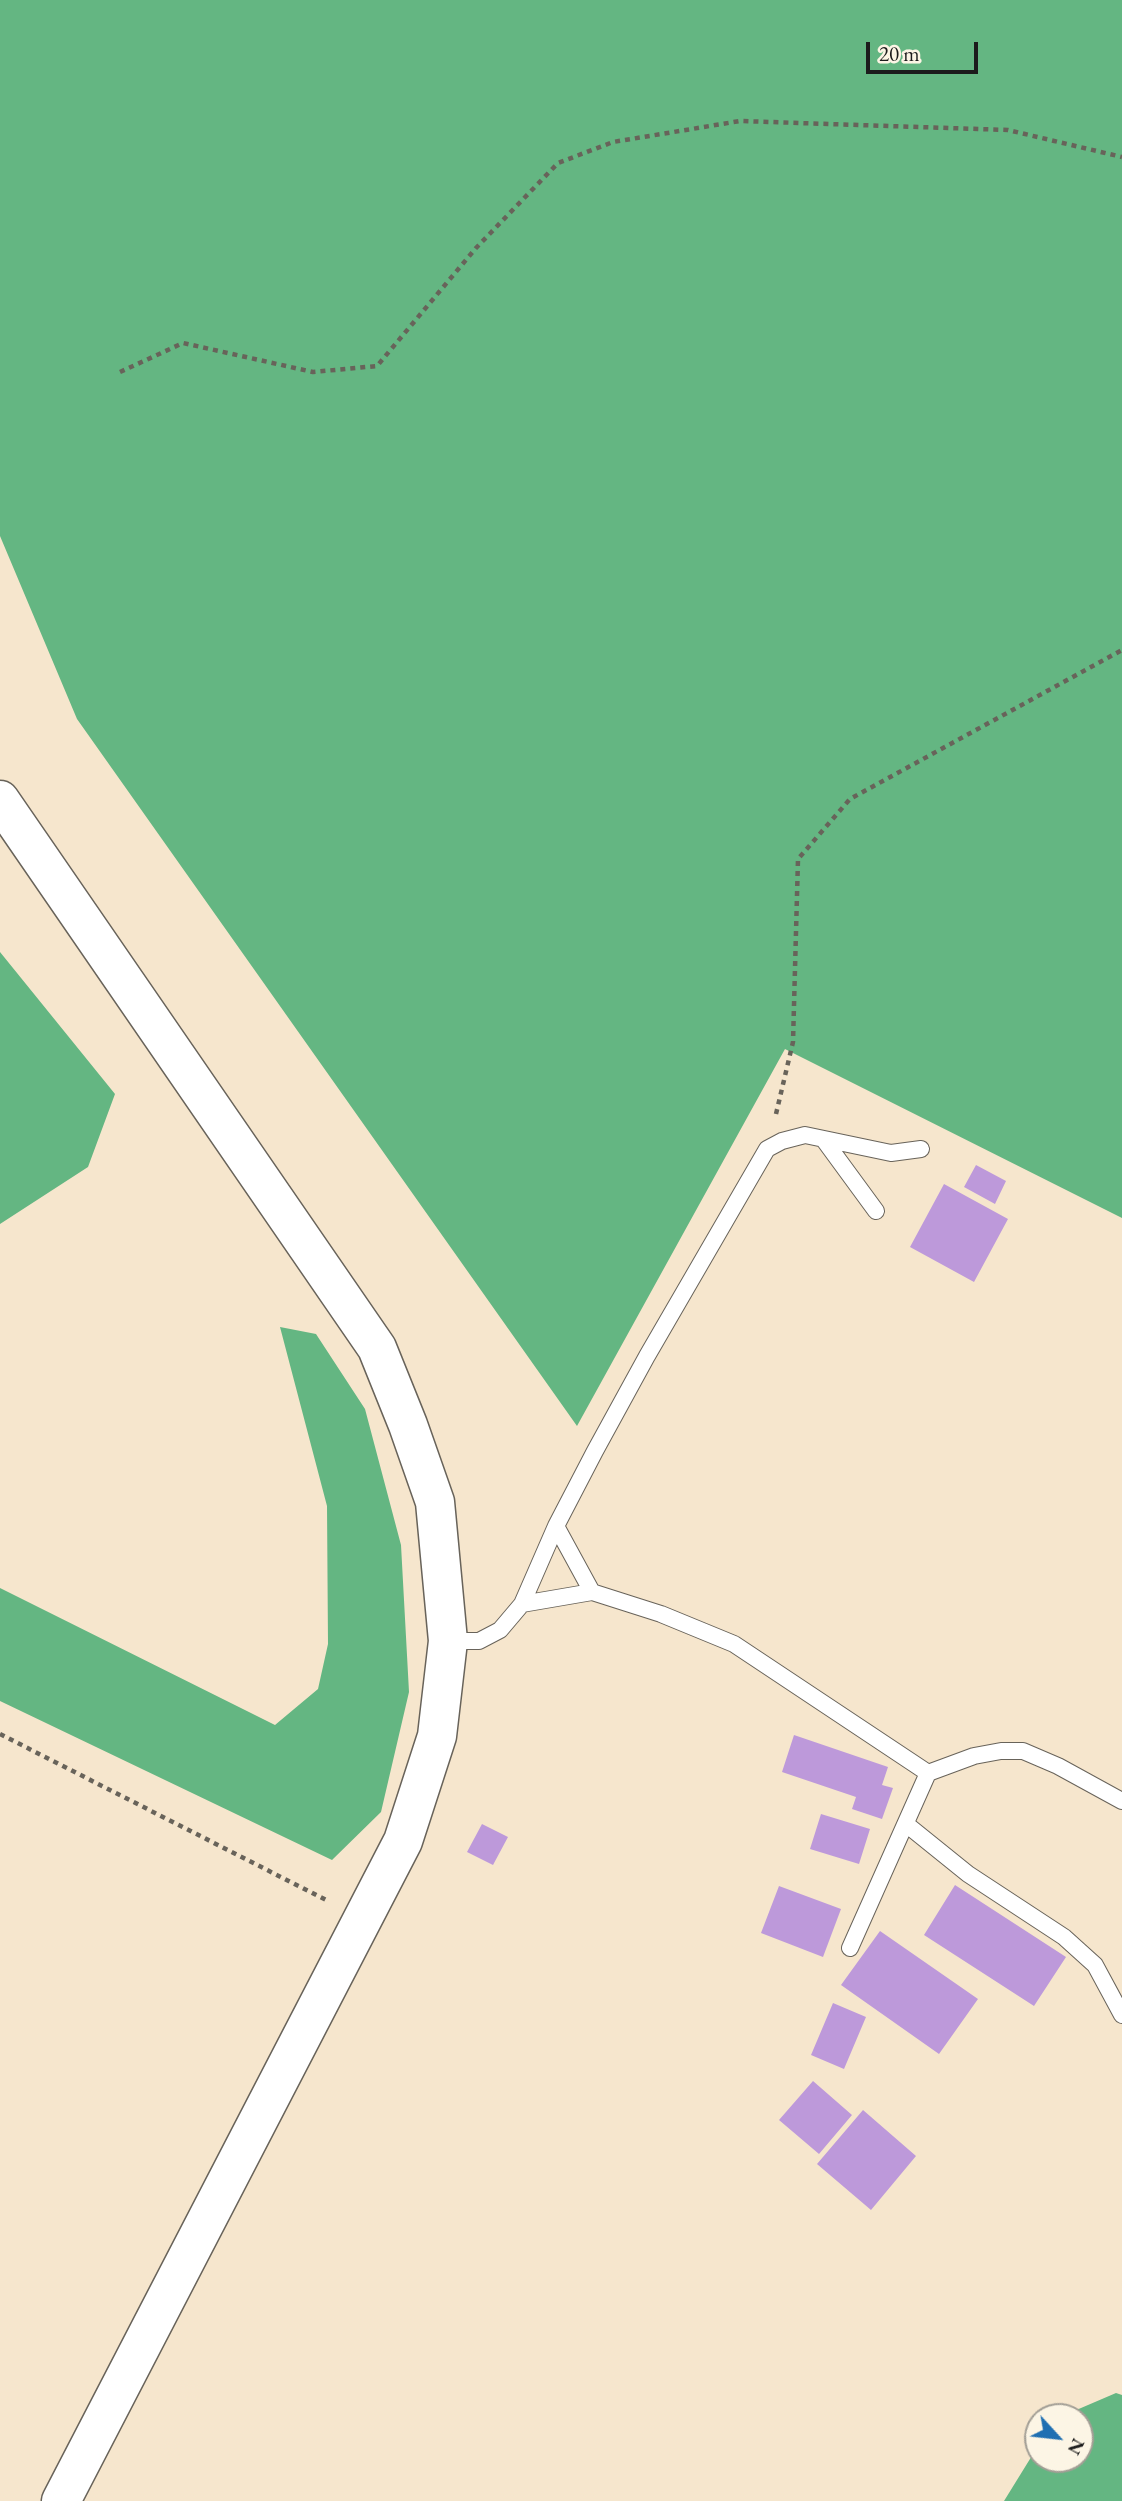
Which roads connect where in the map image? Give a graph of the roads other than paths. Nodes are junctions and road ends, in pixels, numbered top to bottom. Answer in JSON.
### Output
{"nodes":[{"id":1,"x":0,"y":800,"type":"edge"},
{"id":2,"x":824,"y":1140,"type":"junction"},
{"id":3,"x":921,"y":1149,"type":"dead end"},
{"id":4,"x":876,"y":1211,"type":"dead end"},
{"id":5,"x":556,"y":1526,"type":"junction"},
{"id":6,"x":592,"y":1592,"type":"junction"},
{"id":7,"x":522,"y":1604,"type":"junction"},
{"id":8,"x":448,"y":1641,"type":"junction"},
{"id":9,"x":928,"y":1773,"type":"junction"},
{"id":10,"x":1122,"y":1801,"type":"edge"},
{"id":11,"x":906,"y":1824,"type":"junction"},
{"id":12,"x":850,"y":1948,"type":"dead end"},
{"id":13,"x":1122,"y":2015,"type":"edge"},
{"id":14,"x":61,"y":2501,"type":"edge"}],
"edges":[{"from":1,"to":8,"type":"street"},
{"from":2,"to":3,"type":"lane"},
{"from":2,"to":4,"type":"lane"},
{"from":2,"to":5,"type":"lane"},
{"from":5,"to":6,"type":"lane"},
{"from":5,"to":7,"type":"lane"},
{"from":6,"to":7,"type":"lane"},
{"from":6,"to":9,"type":"lane"},
{"from":7,"to":8,"type":"lane"},
{"from":8,"to":14,"type":"street"},
{"from":9,"to":10,"type":"lane"},
{"from":9,"to":11,"type":"lane"},
{"from":11,"to":12,"type":"lane"},
{"from":11,"to":13,"type":"lane"}]}
